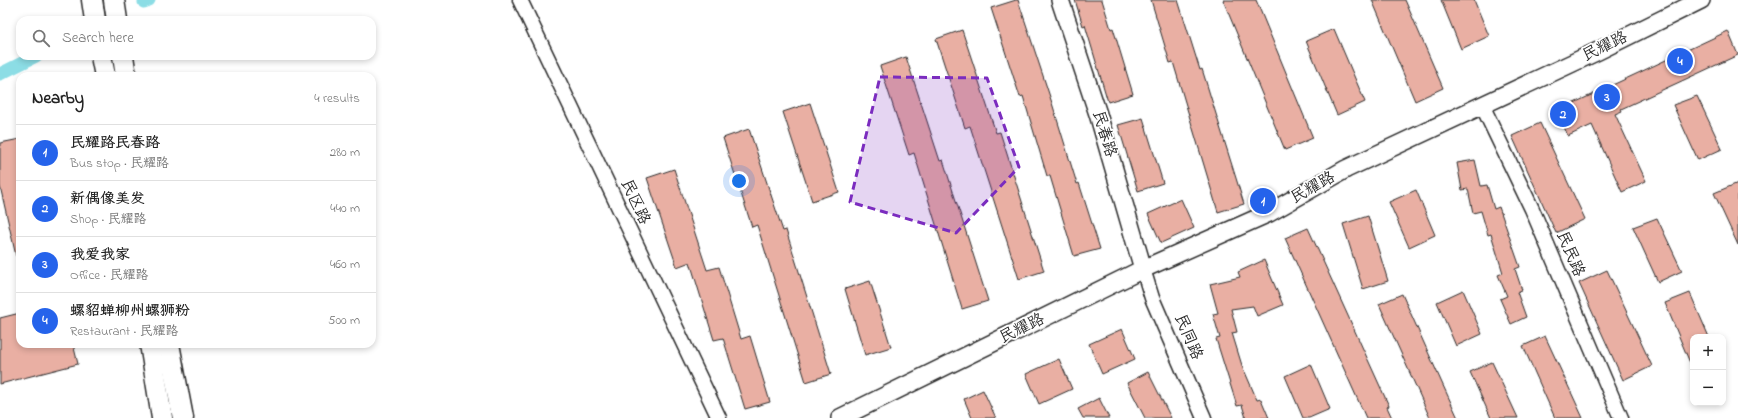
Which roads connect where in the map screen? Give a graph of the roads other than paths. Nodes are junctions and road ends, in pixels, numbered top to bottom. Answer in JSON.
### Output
{"nodes":[{"id":1,"x":92,"y":0,"type":"edge"},
{"id":2,"x":114,"y":0,"type":"edge"},
{"id":3,"x":520,"y":0,"type":"edge"},
{"id":4,"x":1060,"y":0,"type":"edge"},
{"id":5,"x":1701,"y":0,"type":"edge"},
{"id":6,"x":94,"y":16,"type":"edge"},
{"id":7,"x":117,"y":16,"type":"edge"},
{"id":8,"x":102,"y":60,"type":"edge"},
{"id":9,"x":124,"y":60,"type":"edge"},
{"id":10,"x":104,"y":72,"type":"edge"},
{"id":11,"x":125,"y":72,"type":"edge"},
{"id":12,"x":1482,"y":105,"type":"junction"},
{"id":13,"x":1143,"y":269,"type":"junction"},
{"id":14,"x":151,"y":348,"type":"edge"},
{"id":15,"x":170,"y":348,"type":"edge"},
{"id":16,"x":182,"y":409,"type":"edge"},
{"id":17,"x":163,"y":412,"type":"edge"},
{"id":18,"x":188,"y":418,"type":"edge"},
{"id":19,"x":719,"y":418,"type":"edge"},
{"id":20,"x":840,"y":418,"type":"edge"},
{"id":21,"x":1204,"y":418,"type":"edge"},
{"id":22,"x":1621,"y":418,"type":"edge"}],
"edges":[{"from":1,"to":6,"type":"main road"},
{"from":2,"to":7,"type":"main road"},
{"from":3,"to":19,"type":"street","name":"民区路"},
{"from":4,"to":13,"type":"street","name":"民春路"},
{"from":5,"to":12,"type":"street","name":"民耀路"},
{"from":8,"to":10,"type":"main road"},
{"from":9,"to":11,"type":"main road"},
{"from":12,"to":13,"type":"street","name":"民耀路"},
{"from":12,"to":22,"type":"street","name":"民民路"},
{"from":13,"to":20,"type":"street","name":"民耀路"},
{"from":13,"to":21,"type":"street","name":"民同路"},
{"from":14,"to":17,"type":"main road"},
{"from":15,"to":16,"type":"main road"},
{"from":16,"to":18,"type":"street"}]}
